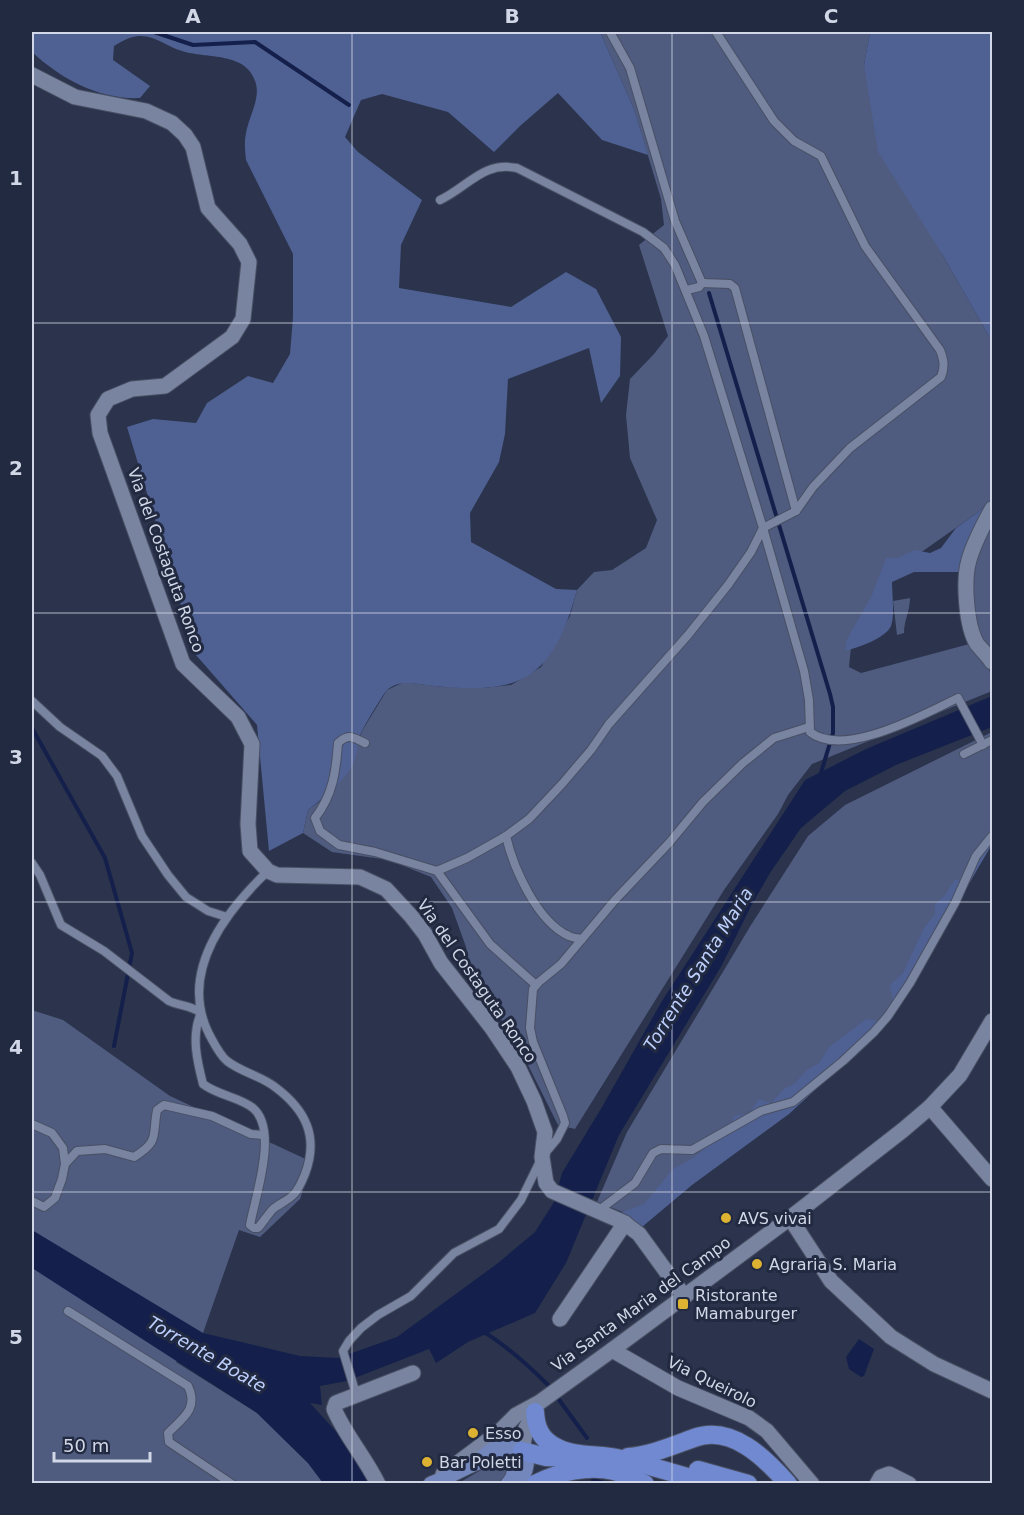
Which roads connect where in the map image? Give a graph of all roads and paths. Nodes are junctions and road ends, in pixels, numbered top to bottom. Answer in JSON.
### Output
{"nodes":[{"id":1,"x":610,"y":32,"type":"edge"},
{"id":2,"x":716,"y":32,"type":"edge"},
{"id":3,"x":32,"y":75,"type":"edge"},
{"id":4,"x":440,"y":200,"type":"dead end"},
{"id":5,"x":702,"y":283,"type":"junction"},
{"id":6,"x":687,"y":291,"type":"junction"},
{"id":7,"x":993,"y":509,"type":"edge"},
{"id":8,"x":793,"y":513,"type":"junction"},
{"id":9,"x":767,"y":526,"type":"junction"},
{"id":10,"x":993,"y":662,"type":"edge"},
{"id":11,"x":32,"y":701,"type":"edge"},
{"id":12,"x":809,"y":727,"type":"junction"},
{"id":13,"x":993,"y":740,"type":"edge"},
{"id":14,"x":981,"y":742,"type":"junction"},
{"id":15,"x":365,"y":743,"type":"dead end"},
{"id":16,"x":964,"y":754,"type":"dead end"},
{"id":17,"x":506,"y":836,"type":"junction"},
{"id":18,"x":993,"y":836,"type":"edge"},
{"id":19,"x":32,"y":863,"type":"edge"},
{"id":20,"x":437,"y":870,"type":"junction"},
{"id":21,"x":268,"y":871,"type":"junction"},
{"id":22,"x":227,"y":916,"type":"junction"},
{"id":23,"x":582,"y":939,"type":"junction"},
{"id":24,"x":536,"y":986,"type":"junction"},
{"id":25,"x":201,"y":1012,"type":"junction"},
{"id":26,"x":993,"y":1021,"type":"edge"},
{"id":27,"x":930,"y":1107,"type":"junction"},
{"id":28,"x":32,"y":1124,"type":"edge"},
{"id":29,"x":263,"y":1135,"type":"junction"},
{"id":30,"x":542,"y":1157,"type":"junction"},
{"id":31,"x":65,"y":1164,"type":"junction"},
{"id":32,"x":993,"y":1179,"type":"edge"},
{"id":33,"x":32,"y":1201,"type":"edge"},
{"id":34,"x":597,"y":1211,"type":"junction"},
{"id":35,"x":790,"y":1218,"type":"junction"},
{"id":36,"x":625,"y":1223,"type":"junction"},
{"id":37,"x":684,"y":1296,"type":"junction"},
{"id":38,"x":68,"y":1311,"type":"dead end"},
{"id":39,"x":560,"y":1319,"type":"dead end"},
{"id":40,"x":612,"y":1350,"type":"junction"},
{"id":41,"x":413,"y":1373,"type":"dead end"},
{"id":42,"x":993,"y":1390,"type":"edge"},
{"id":43,"x":356,"y":1394,"type":"junction"},
{"id":44,"x":545,"y":1399,"type":"junction"},
{"id":45,"x":687,"y":1441,"type":"junction"},
{"id":46,"x":522,"y":1451,"type":"junction"},
{"id":47,"x":591,"y":1455,"type":"junction"},
{"id":48,"x":635,"y":1456,"type":"junction"},
{"id":49,"x":477,"y":1463,"type":"junction"},
{"id":50,"x":613,"y":1464,"type":"junction"},
{"id":51,"x":640,"y":1482,"type":"edge"},
{"id":52,"x":232,"y":1484,"type":"edge"},
{"id":53,"x":378,"y":1484,"type":"edge"},
{"id":54,"x":431,"y":1484,"type":"edge"},
{"id":55,"x":508,"y":1484,"type":"edge"},
{"id":56,"x":516,"y":1484,"type":"edge"},
{"id":57,"x":535,"y":1484,"type":"edge"},
{"id":58,"x":671,"y":1484,"type":"edge"},
{"id":59,"x":711,"y":1484,"type":"edge"},
{"id":60,"x":748,"y":1484,"type":"edge"},
{"id":61,"x":778,"y":1484,"type":"edge"},
{"id":62,"x":788,"y":1484,"type":"edge"},
{"id":63,"x":812,"y":1484,"type":"edge"},
{"id":64,"x":877,"y":1484,"type":"edge"},
{"id":65,"x":909,"y":1484,"type":"edge"}],
"edges":[{"from":1,"to":5,"type":"lane"},
{"from":2,"to":8,"type":"lane"},
{"from":3,"to":21,"type":"street","name":"Via del Costaguta Ronco"},
{"from":4,"to":6,"type":"lane"},
{"from":5,"to":6,"type":"lane"},
{"from":5,"to":8,"type":"lane"},
{"from":6,"to":9,"type":"lane"},
{"from":7,"to":10,"type":"street"},
{"from":8,"to":9,"type":"lane"},
{"from":9,"to":12,"type":"lane"},
{"from":9,"to":17,"type":"lane"},
{"from":11,"to":22,"type":"lane"},
{"from":12,"to":14,"type":"lane"},
{"from":12,"to":23,"type":"lane"},
{"from":13,"to":14,"type":"lane"},
{"from":14,"to":16,"type":"lane"},
{"from":15,"to":20,"type":"lane"},
{"from":17,"to":20,"type":"lane"},
{"from":17,"to":23,"type":"lane"},
{"from":18,"to":34,"type":"lane"},
{"from":19,"to":25,"type":"lane"},
{"from":20,"to":24,"type":"lane"},
{"from":21,"to":22,"type":"lane"},
{"from":21,"to":30,"type":"street","name":"Via del Costaguta Ronco"},
{"from":22,"to":25,"type":"lane"},
{"from":23,"to":24,"type":"lane"},
{"from":24,"to":30,"type":"lane"},
{"from":25,"to":29,"type":"lane"},
{"from":25,"to":29,"type":"lane"},
{"from":26,"to":27,"type":"street","name":"Via Santa Maria del Campo"},
{"from":27,"to":32,"type":"street"},
{"from":27,"to":35,"type":"street","name":"Via Santa Maria del Campo"},
{"from":28,"to":31,"type":"lane"},
{"from":29,"to":31,"type":"lane"},
{"from":30,"to":34,"type":"street","name":"Via del Costaguta Ronco"},
{"from":30,"to":43,"type":"lane"},
{"from":31,"to":33,"type":"lane"},
{"from":34,"to":36,"type":"street"},
{"from":35,"to":37,"type":"street","name":"Via Santa Maria del Campo"},
{"from":35,"to":42,"type":"street"},
{"from":36,"to":37,"type":"street"},
{"from":36,"to":39,"type":"street"},
{"from":37,"to":40,"type":"street","name":"Via Santa Maria del Campo"},
{"from":38,"to":52,"type":"lane"},
{"from":40,"to":44,"type":"street","name":"Via Santa Maria del Campo"},
{"from":40,"to":63,"type":"street","name":"Via Queirolo"},
{"from":41,"to":43,"type":"street"},
{"from":43,"to":53,"type":"street"},
{"from":44,"to":46,"type":"street"},
{"from":44,"to":47,"type":"highway"},
{"from":44,"to":54,"type":"street","name":"Via Santa Maria del Campo"},
{"from":45,"to":48,"type":"highway"},
{"from":45,"to":61,"type":"highway"},
{"from":45,"to":62,"type":"highway"},
{"from":46,"to":47,"type":"highway"},
{"from":46,"to":49,"type":"main road"},
{"from":46,"to":56,"type":"main road"},
{"from":47,"to":50,"type":"highway"},
{"from":48,"to":50,"type":"highway"},
{"from":48,"to":60,"type":"highway"},
{"from":49,"to":54,"type":"main road"},
{"from":49,"to":55,"type":"main road"},
{"from":50,"to":51,"type":"highway"},
{"from":50,"to":57,"type":"highway"},
{"from":50,"to":58,"type":"highway"},
{"from":50,"to":59,"type":"highway"},
{"from":64,"to":65,"type":"street"}]}
